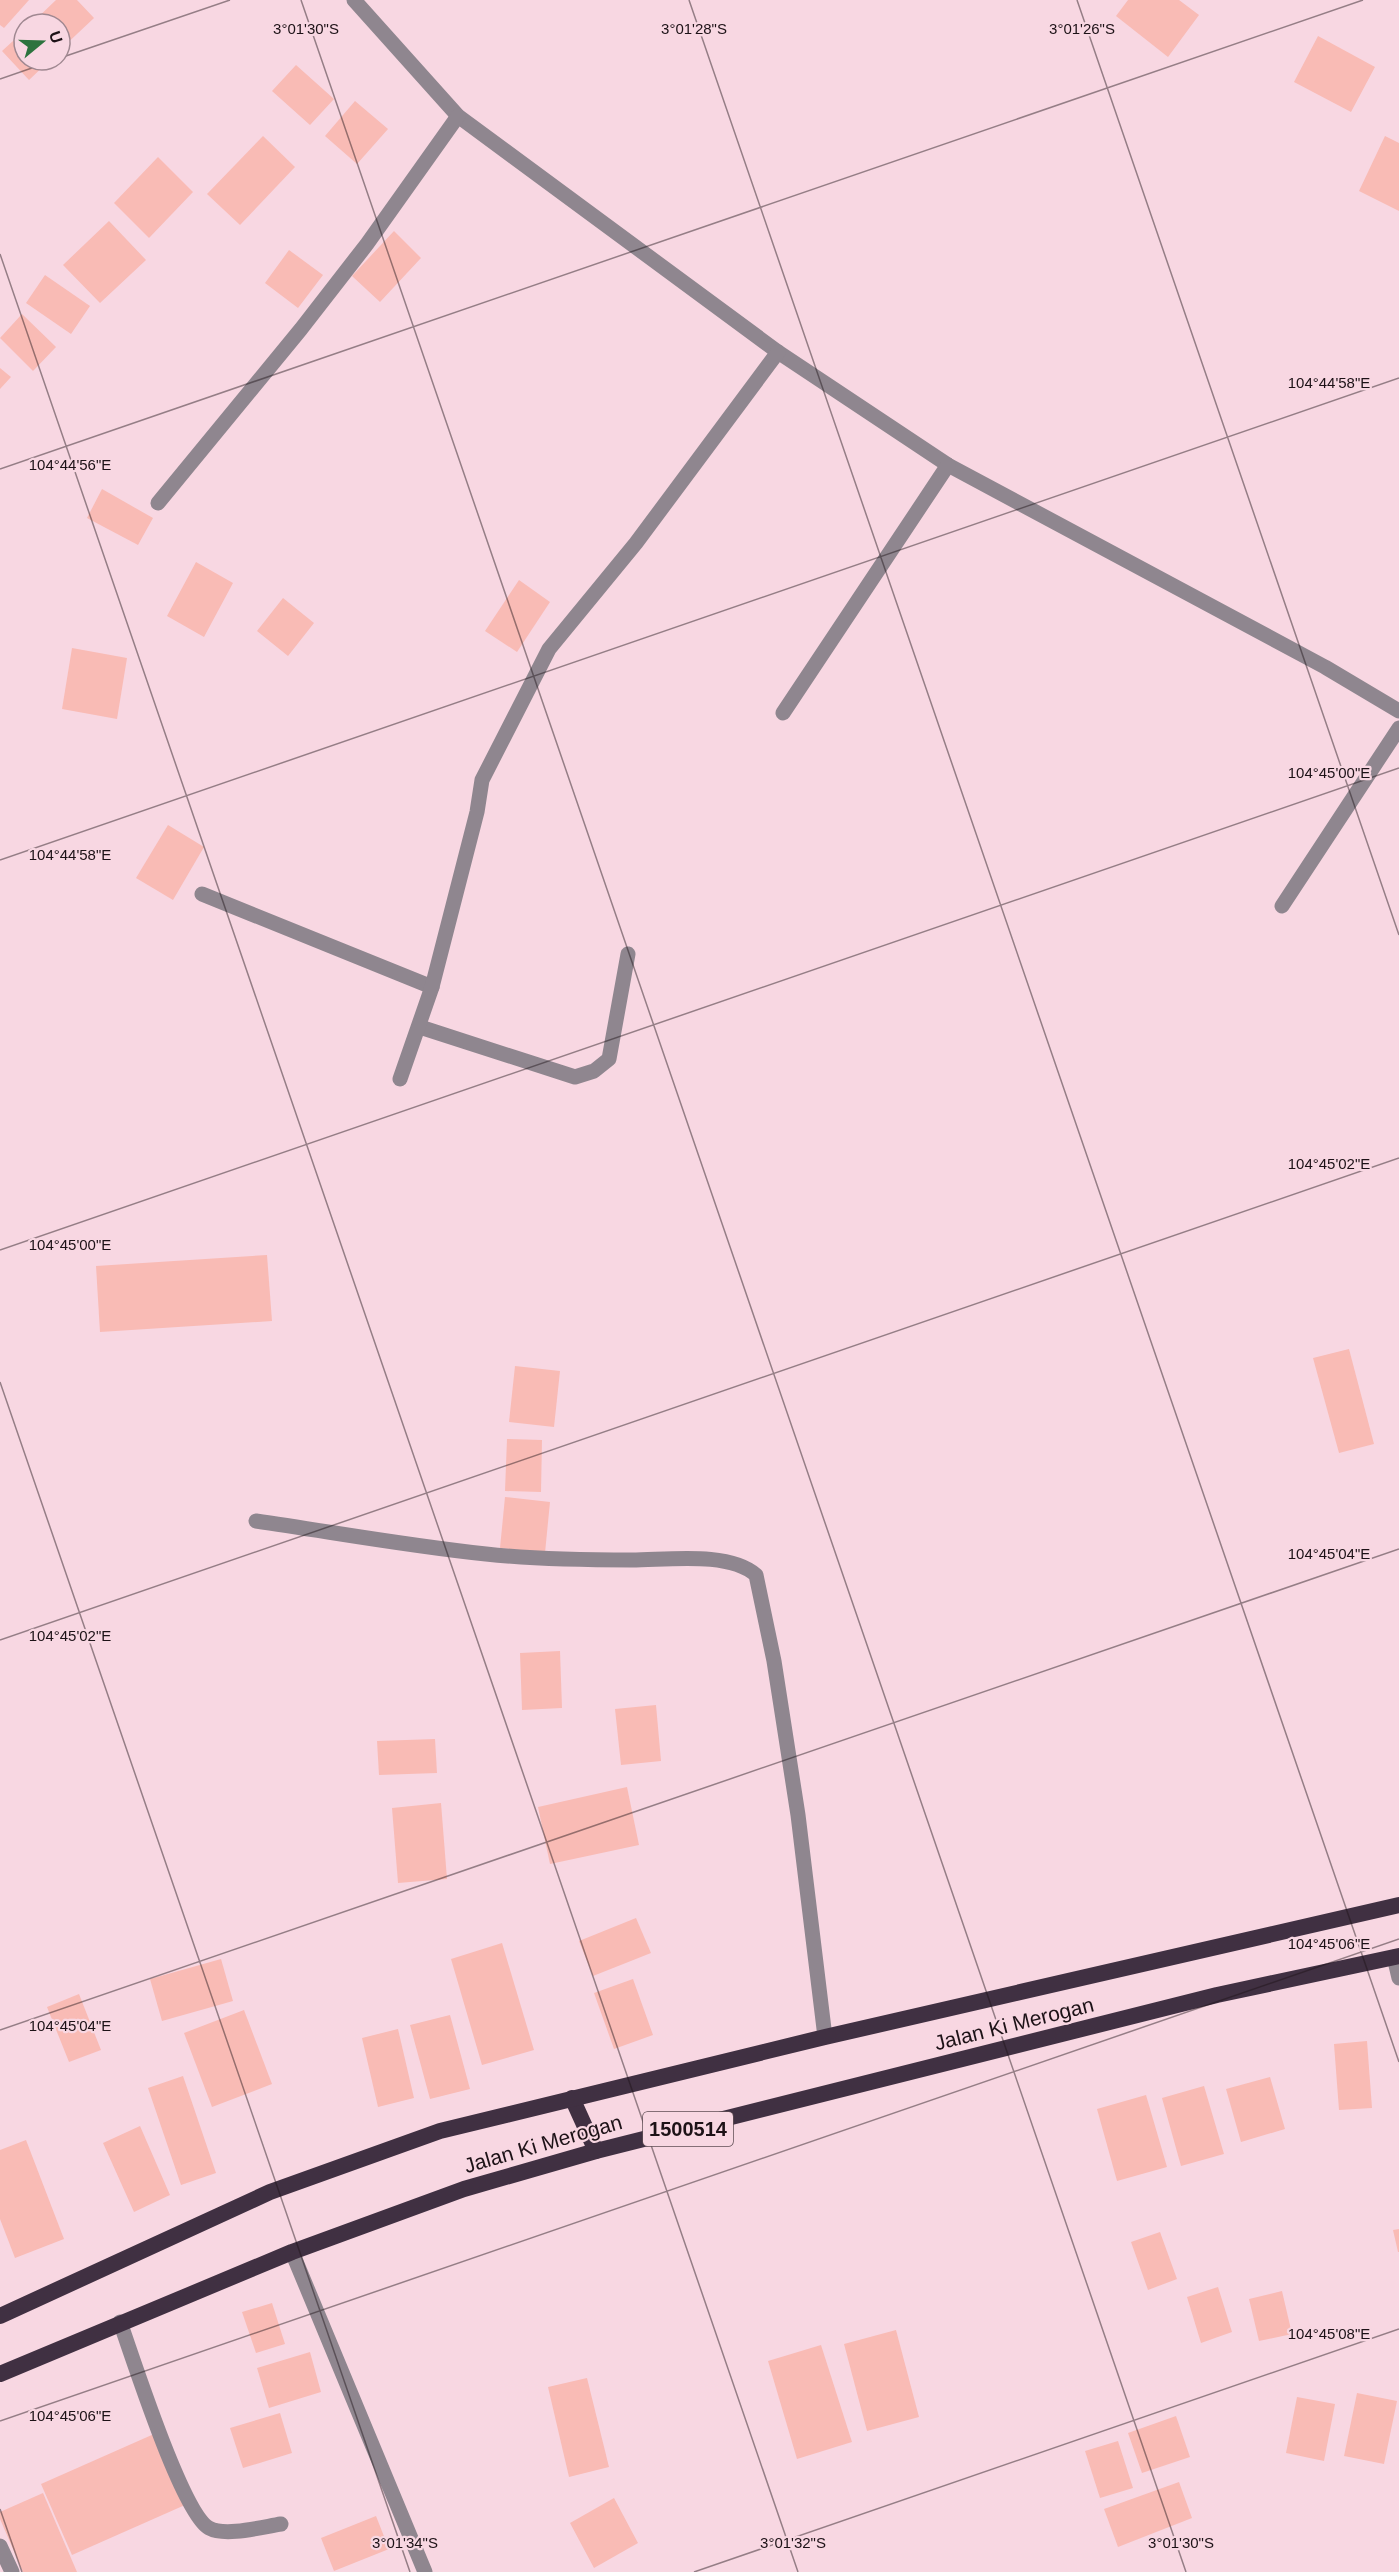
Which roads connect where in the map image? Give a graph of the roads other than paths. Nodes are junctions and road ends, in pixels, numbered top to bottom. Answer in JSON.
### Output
{"nodes":[{"id":1,"x":354,"y":0,"type":"edge"},
{"id":2,"x":458,"y":116,"type":"junction"},
{"id":3,"x":778,"y":352,"type":"junction"},
{"id":4,"x":948,"y":465,"type":"junction"},
{"id":5,"x":158,"y":503,"type":"dead end"},
{"id":6,"x":1399,"y":711,"type":"edge"},
{"id":7,"x":783,"y":713,"type":"dead end"},
{"id":8,"x":1399,"y":728,"type":"edge"},
{"id":9,"x":202,"y":894,"type":"dead end"},
{"id":10,"x":1282,"y":906,"type":"dead end"},
{"id":11,"x":628,"y":954,"type":"dead end"},
{"id":12,"x":432,"y":987,"type":"junction"},
{"id":13,"x":420,"y":1027,"type":"junction"},
{"id":14,"x":399,"y":1079,"type":"dead end"},
{"id":15,"x":255,"y":1521,"type":"dead end"},
{"id":16,"x":1399,"y":1905,"type":"edge"},
{"id":17,"x":1397,"y":1957,"type":"edge"},
{"id":18,"x":1399,"y":1978,"type":"edge"},
{"id":19,"x":825,"y":2037,"type":"junction"},
{"id":20,"x":572,"y":2098,"type":"junction"},
{"id":21,"x":596,"y":2151,"type":"junction"},
{"id":22,"x":292,"y":2252,"type":"junction"},
{"id":23,"x":0,"y":2316,"type":"edge"},
{"id":24,"x":120,"y":2322,"type":"junction"},
{"id":25,"x":0,"y":2374,"type":"edge"},
{"id":26,"x":281,"y":2524,"type":"dead end"},
{"id":27,"x":0,"y":2546,"type":"edge"},
{"id":28,"x":12,"y":2572,"type":"edge"},
{"id":29,"x":425,"y":2572,"type":"edge"}],
"edges":[{"from":1,"to":2,"type":"street"},
{"from":2,"to":3,"type":"street"},
{"from":2,"to":5,"type":"street"},
{"from":3,"to":4,"type":"street"},
{"from":3,"to":12,"type":"street"},
{"from":4,"to":6,"type":"street"},
{"from":4,"to":7,"type":"street"},
{"from":8,"to":10,"type":"street"},
{"from":9,"to":12,"type":"street"},
{"from":11,"to":13,"type":"street"},
{"from":12,"to":13,"type":"street"},
{"from":13,"to":14,"type":"street"},
{"from":15,"to":19,"type":"street"},
{"from":16,"to":19,"type":"highway","name":"Jalan Ki Merogan","number":"1500514"},
{"from":17,"to":18,"type":"street"},
{"from":17,"to":21,"type":"highway","name":"Jalan Ki Merogan","number":"1500514"},
{"from":19,"to":20,"type":"highway","name":"Jalan Ki Merogan","number":"1500514"},
{"from":20,"to":21,"type":"highway"},
{"from":20,"to":23,"type":"highway","name":"Jalan Ki Merogan","number":"1500514"},
{"from":21,"to":22,"type":"highway","name":"Jalan Ki Merogan","number":"1500514"},
{"from":22,"to":24,"type":"highway","name":"Jalan Ki Merogan","number":"1500514"},
{"from":22,"to":29,"type":"street"},
{"from":24,"to":25,"type":"highway","name":"Jalan Ki Merogan","number":"1500514"},
{"from":24,"to":26,"type":"street"},
{"from":27,"to":28,"type":"street"}]}
